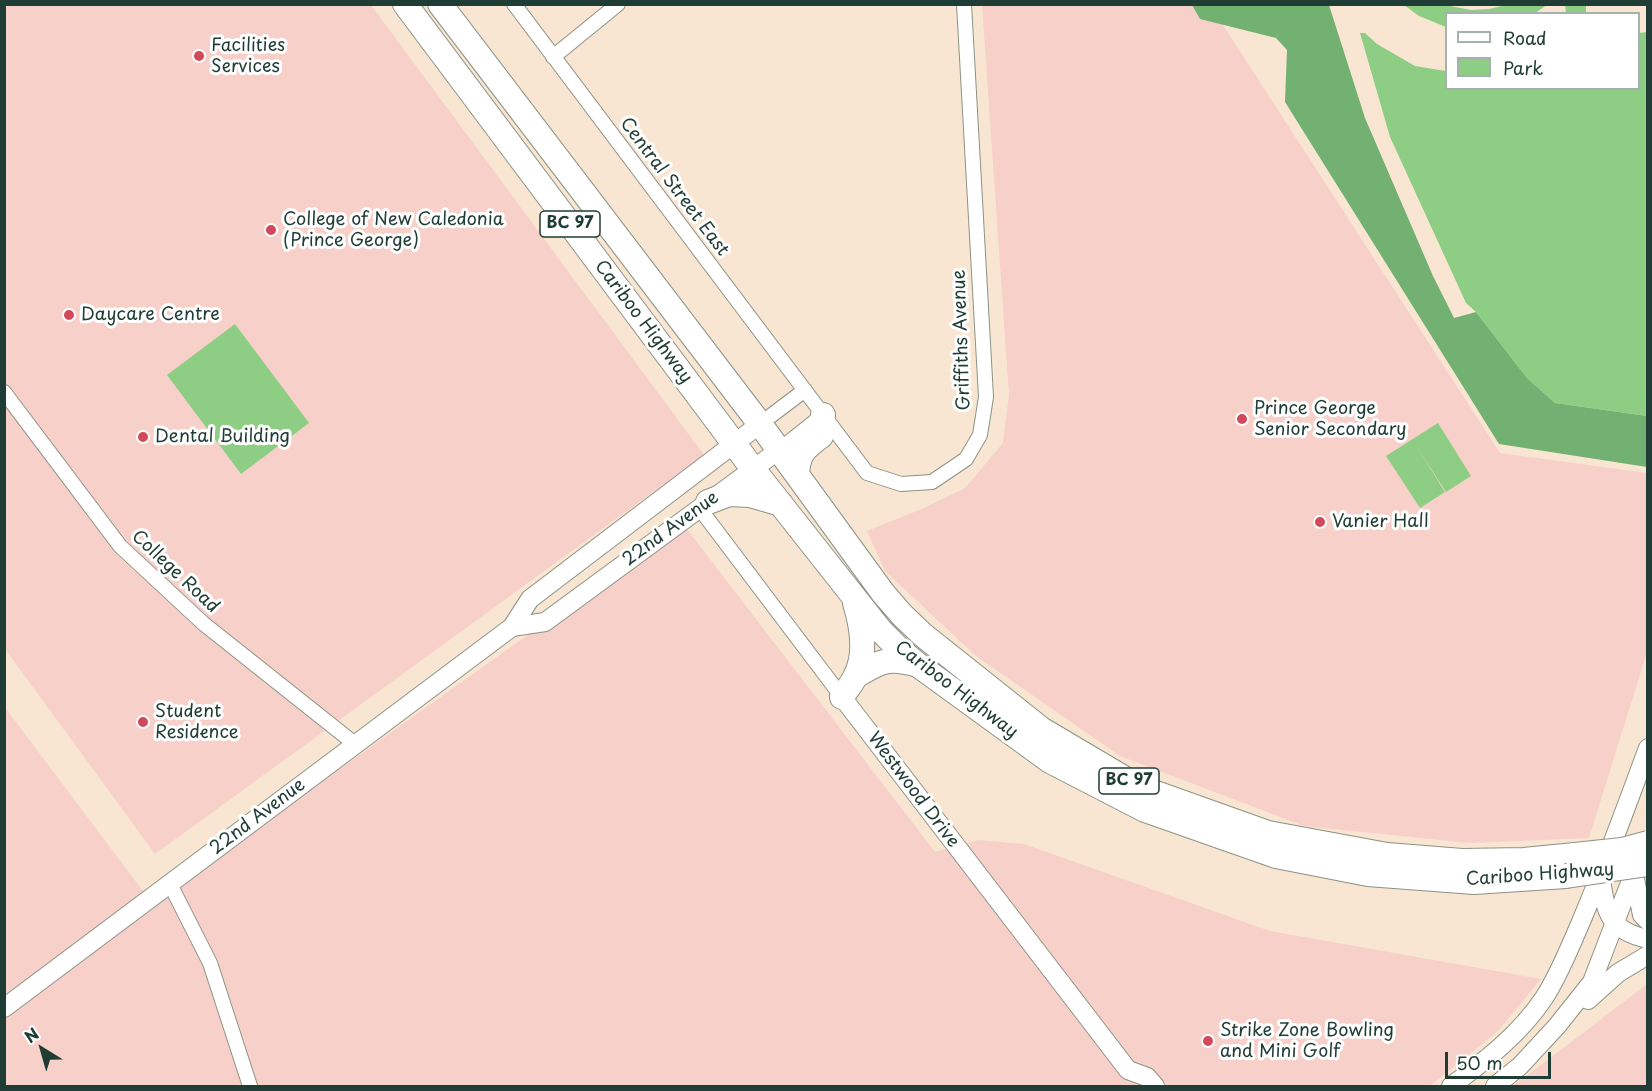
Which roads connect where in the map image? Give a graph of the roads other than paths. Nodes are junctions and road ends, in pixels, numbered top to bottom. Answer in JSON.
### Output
{"nodes":[{"id":1,"x":405,"y":4,"type":"edge"},
{"id":2,"x":440,"y":4,"type":"edge"},
{"id":3,"x":514,"y":4,"type":"edge"},
{"id":4,"x":618,"y":4,"type":"edge"},
{"id":5,"x":964,"y":4,"type":"edge"},
{"id":6,"x":553,"y":57,"type":"junction"},
{"id":7,"x":805,"y":390,"type":"junction"},
{"id":8,"x":4,"y":392,"type":"edge"},
{"id":9,"x":823,"y":415,"type":"junction"},
{"id":10,"x":760,"y":424,"type":"junction"},
{"id":11,"x":734,"y":444,"type":"junction"},
{"id":12,"x":779,"y":450,"type":"junction"},
{"id":13,"x":753,"y":469,"type":"junction"},
{"id":14,"x":797,"y":475,"type":"junction"},
{"id":15,"x":781,"y":504,"type":"junction"},
{"id":16,"x":704,"y":506,"type":"junction"},
{"id":17,"x":853,"y":596,"type":"junction"},
{"id":18,"x":512,"y":627,"type":"junction"},
{"id":19,"x":918,"y":665,"type":"junction"},
{"id":20,"x":856,"y":676,"type":"junction"},
{"id":21,"x":842,"y":697,"type":"junction"},
{"id":22,"x":355,"y":744,"type":"junction"},
{"id":23,"x":1647,"y":748,"type":"edge"},
{"id":24,"x":1647,"y":837,"type":"edge"},
{"id":25,"x":1647,"y":843,"type":"edge"},
{"id":26,"x":1570,"y":865,"type":"junction"},
{"id":27,"x":1641,"y":869,"type":"edge"},
{"id":28,"x":1601,"y":876,"type":"junction"},
{"id":29,"x":170,"y":884,"type":"junction"},
{"id":30,"x":1647,"y":921,"type":"edge"},
{"id":31,"x":1615,"y":925,"type":"junction"},
{"id":32,"x":1647,"y":939,"type":"edge"},
{"id":33,"x":1647,"y":955,"type":"edge"},
{"id":34,"x":4,"y":1008,"type":"edge"},
{"id":35,"x":1557,"y":1026,"type":"junction"},
{"id":36,"x":1128,"y":1078,"type":"edge"},
{"id":37,"x":250,"y":1086,"type":"edge"},
{"id":38,"x":1155,"y":1086,"type":"edge"},
{"id":39,"x":1451,"y":1086,"type":"edge"},
{"id":40,"x":1495,"y":1086,"type":"edge"}],
"edges":[{"from":1,"to":11,"type":"highway","name":"Cariboo Highway","number":"BC 97"},
{"from":2,"to":10,"type":"highway","name":"Cariboo Highway","number":"BC 97"},
{"from":3,"to":6,"type":"street","name":"Central Street East"},
{"from":4,"to":6,"type":"street"},
{"from":5,"to":9,"type":"street","name":"Griffiths Avenue"},
{"from":6,"to":7,"type":"street","name":"Central Street East"},
{"from":7,"to":9,"type":"street","name":"Griffiths Avenue"},
{"from":7,"to":10,"type":"street","name":"22nd Avenue"},
{"from":8,"to":22,"type":"street","name":"College Road"},
{"from":9,"to":12,"type":"street","name":"22nd Avenue"},
{"from":9,"to":14,"type":"highway"},
{"from":10,"to":11,"type":"street","name":"22nd Avenue"},
{"from":10,"to":12,"type":"highway","name":"Cariboo Highway","number":"BC 97"},
{"from":11,"to":13,"type":"highway","name":"Cariboo Highway","number":"BC 97"},
{"from":11,"to":18,"type":"street","name":"22nd Avenue"},
{"from":12,"to":13,"type":"street","name":"22nd Avenue"},
{"from":12,"to":14,"type":"highway","name":"Cariboo Highway","number":"BC 97"},
{"from":13,"to":15,"type":"highway","name":"Cariboo Highway","number":"BC 97"},
{"from":13,"to":16,"type":"street","name":"22nd Avenue"},
{"from":14,"to":26,"type":"highway","name":"Cariboo Highway","number":"BC 97"},
{"from":15,"to":16,"type":"highway"},
{"from":15,"to":17,"type":"highway","name":"Cariboo Highway","number":"BC 97"},
{"from":16,"to":18,"type":"street","name":"22nd Avenue"},
{"from":16,"to":21,"type":"street","name":"Westwood Drive"},
{"from":17,"to":19,"type":"highway","name":"Cariboo Highway","number":"BC 97"},
{"from":17,"to":20,"type":"highway"},
{"from":18,"to":22,"type":"street","name":"22nd Avenue"},
{"from":19,"to":20,"type":"highway"},
{"from":19,"to":26,"type":"highway","name":"Cariboo Highway","number":"BC 97"},
{"from":20,"to":21,"type":"highway"},
{"from":21,"to":36,"type":"street","name":"Westwood Drive"},
{"from":22,"to":29,"type":"street","name":"22nd Avenue"},
{"from":23,"to":28,"type":"street"},
{"from":24,"to":27,"type":"street"},
{"from":25,"to":26,"type":"highway","name":"Cariboo Highway","number":"BC 97","bridge":true},
{"from":26,"to":27,"type":"highway","name":"Cariboo Highway","number":"BC 97","bridge":true},
{"from":27,"to":30,"type":"street"},
{"from":27,"to":31,"type":"street"},
{"from":28,"to":31,"type":"street"},
{"from":28,"to":39,"type":"street"},
{"from":29,"to":34,"type":"street","name":"22nd Avenue"},
{"from":29,"to":37,"type":"street"},
{"from":31,"to":32,"type":"street"},
{"from":31,"to":35,"type":"street"},
{"from":33,"to":35,"type":"street"},
{"from":35,"to":40,"type":"street"},
{"from":36,"to":38,"type":"street","name":"Westwood Drive"}]}
